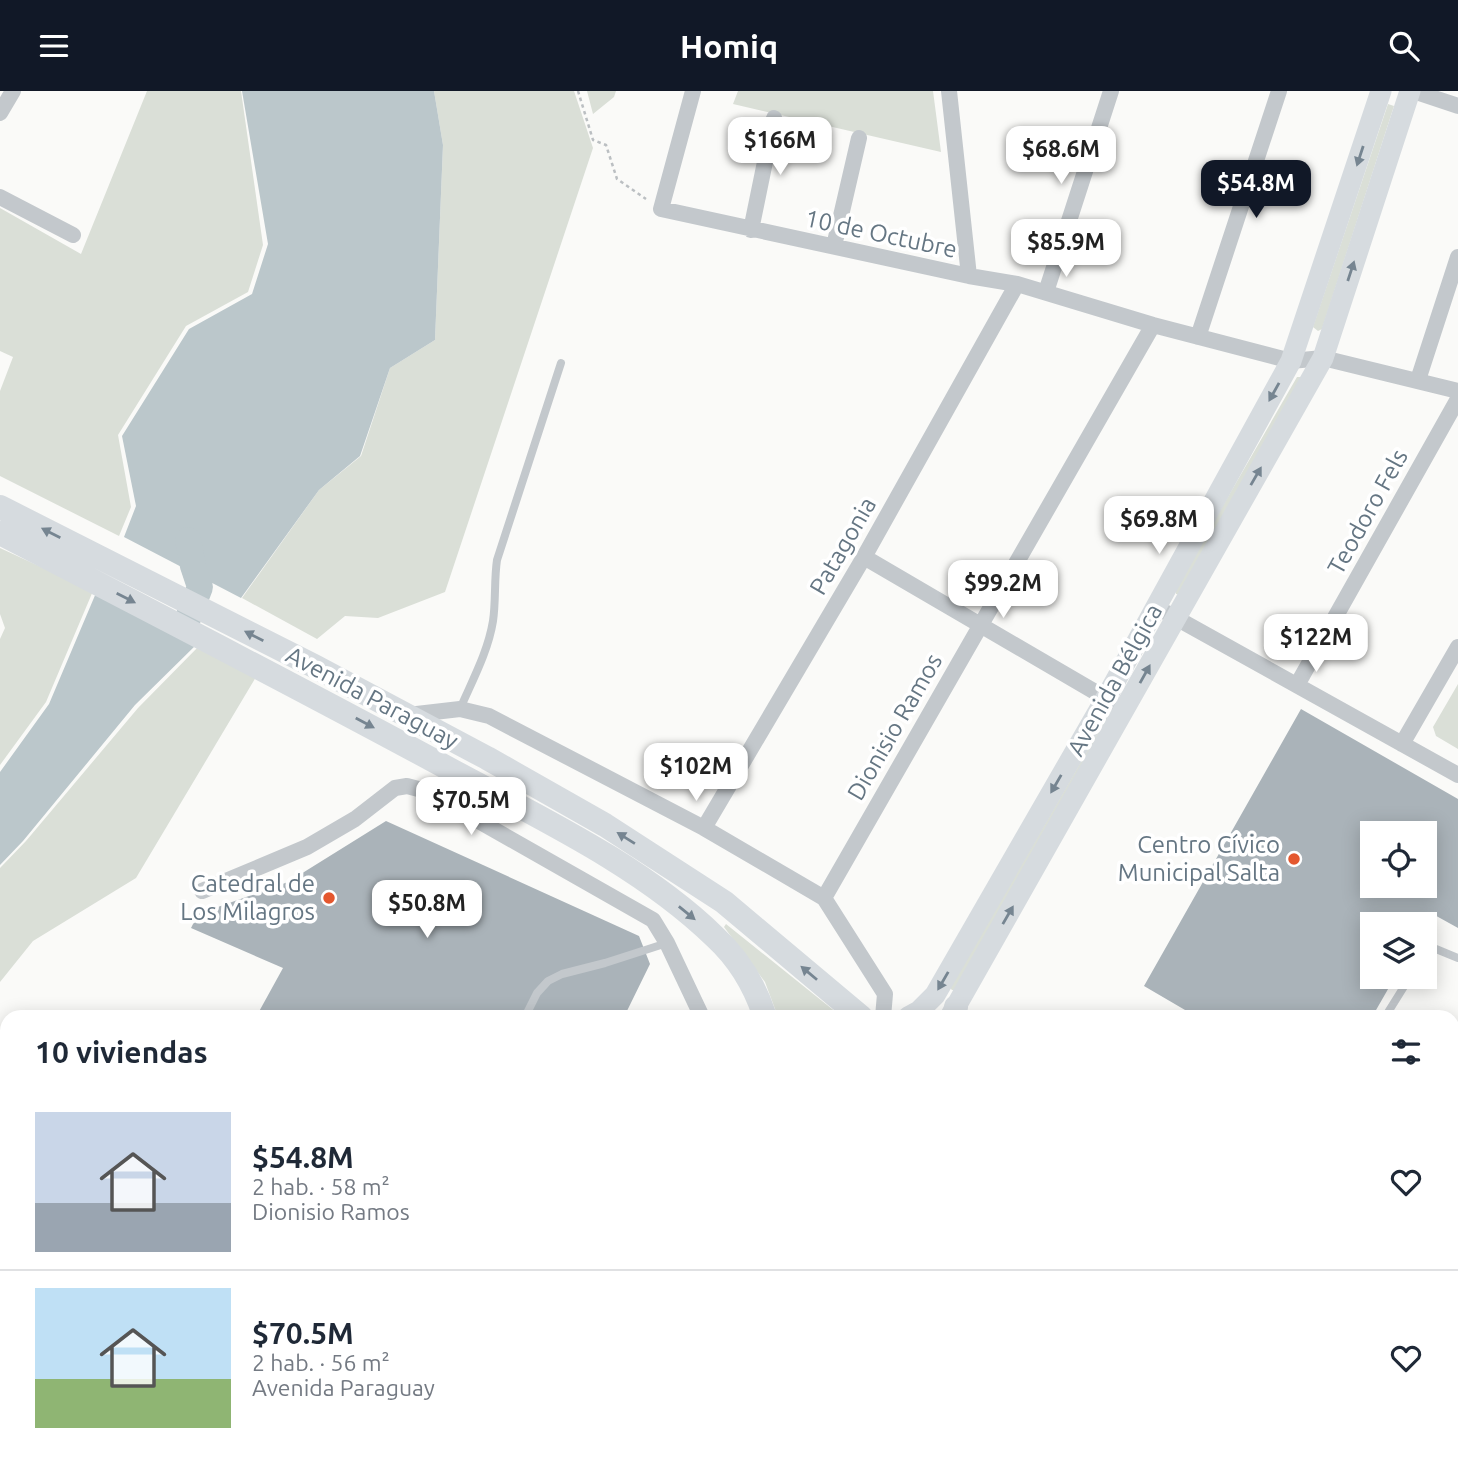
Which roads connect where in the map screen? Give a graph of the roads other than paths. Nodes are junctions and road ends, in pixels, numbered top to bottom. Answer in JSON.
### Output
{"nodes":[{"id":1,"x":13,"y":91,"type":"edge"},
{"id":2,"x":693,"y":91,"type":"edge"},
{"id":3,"x":949,"y":91,"type":"edge"},
{"id":4,"x":1111,"y":91,"type":"edge"},
{"id":5,"x":1279,"y":91,"type":"edge"},
{"id":6,"x":1381,"y":91,"type":"edge"},
{"id":7,"x":1412,"y":91,"type":"edge"},
{"id":8,"x":1458,"y":106,"type":"edge"},
{"id":9,"x":0,"y":113,"type":"edge"},
{"id":10,"x":774,"y":118,"type":"dead end"},
{"id":11,"x":859,"y":138,"type":"dead end"},
{"id":12,"x":0,"y":197,"type":"edge"},
{"id":13,"x":751,"y":230,"type":"junction"},
{"id":14,"x":74,"y":235,"type":"dead end"},
{"id":15,"x":834,"y":246,"type":"junction"},
{"id":16,"x":1458,"y":257,"type":"edge"},
{"id":17,"x":970,"y":276,"type":"junction"},
{"id":18,"x":1017,"y":283,"type":"junction"},
{"id":19,"x":1045,"y":292,"type":"junction"},
{"id":20,"x":1153,"y":324,"type":"junction"},
{"id":21,"x":1198,"y":337,"type":"junction"},
{"id":22,"x":1323,"y":358,"type":"junction"},
{"id":23,"x":1291,"y":361,"type":"junction"},
{"id":24,"x":561,"y":363,"type":"dead end"},
{"id":25,"x":1418,"y":380,"type":"junction"},
{"id":26,"x":1458,"y":391,"type":"edge"},
{"id":27,"x":1458,"y":399,"type":"edge"},
{"id":28,"x":0,"y":507,"type":"edge"},
{"id":29,"x":0,"y":533,"type":"edge"},
{"id":30,"x":864,"y":558,"type":"junction"},
{"id":31,"x":1155,"y":607,"type":"junction"},
{"id":32,"x":1176,"y":618,"type":"junction"},
{"id":33,"x":979,"y":625,"type":"junction"},
{"id":34,"x":1458,"y":647,"type":"edge"},
{"id":35,"x":1297,"y":685,"type":"junction"},
{"id":36,"x":1106,"y":698,"type":"junction"},
{"id":37,"x":460,"y":709,"type":"junction"},
{"id":38,"x":1124,"y":711,"type":"junction"},
{"id":39,"x":407,"y":715,"type":"junction"},
{"id":40,"x":1402,"y":744,"type":"junction"},
{"id":41,"x":1458,"y":775,"type":"edge"},
{"id":42,"x":704,"y":828,"type":"junction"},
{"id":43,"x":202,"y":891,"type":"dead end"},
{"id":44,"x":824,"y":898,"type":"junction"},
{"id":45,"x":667,"y":943,"type":"junction"},
{"id":46,"x":1437,"y":949,"type":"edge"},
{"id":47,"x":1458,"y":958,"type":"edge"},
{"id":48,"x":1402,"y":989,"type":"edge"},
{"id":49,"x":757,"y":1009,"type":"edge"},
{"id":50,"x":528,"y":1010,"type":"edge"},
{"id":51,"x":699,"y":1010,"type":"edge"},
{"id":52,"x":853,"y":1010,"type":"edge"},
{"id":53,"x":884,"y":1010,"type":"edge"},
{"id":54,"x":920,"y":1010,"type":"edge"},
{"id":55,"x":955,"y":1010,"type":"edge"},
{"id":56,"x":1389,"y":1010,"type":"edge"}],
"edges":[{"from":1,"to":9,"type":"street"},
{"from":2,"to":13,"type":"street","name":"10 de Octubre"},
{"from":3,"to":17,"type":"street"},
{"from":4,"to":19,"type":"street"},
{"from":5,"to":21,"type":"street"},
{"from":6,"to":23,"type":"main road","name":"Avenida Bélgica","one_way":true},
{"from":7,"to":8,"type":"street"},
{"from":22,"to":7,"type":"main road","name":"Avenida Bélgica","one_way":true},
{"from":10,"to":13,"type":"street"},
{"from":11,"to":15,"type":"street"},
{"from":12,"to":14,"type":"street"},
{"from":13,"to":15,"type":"street","name":"10 de Octubre"},
{"from":15,"to":17,"type":"street","name":"10 de Octubre"},
{"from":16,"to":25,"type":"street"},
{"from":17,"to":18,"type":"street","name":"10 de Octubre"},
{"from":18,"to":19,"type":"street","name":"10 de Octubre"},
{"from":18,"to":30,"type":"street","name":"Patagonia"},
{"from":19,"to":20,"type":"street","name":"10 de Octubre"},
{"from":20,"to":21,"type":"street","name":"10 de Octubre"},
{"from":20,"to":33,"type":"street","name":"Dionisio Ramos"},
{"from":21,"to":23,"type":"street","name":"10 de Octubre"},
{"from":22,"to":23,"type":"street","name":"10 de Octubre"},
{"from":22,"to":25,"type":"street","name":"10 de Octubre"},
{"from":32,"to":22,"type":"main road","name":"Avenida Bélgica","one_way":true},
{"from":23,"to":31,"type":"main road","name":"Avenida Bélgica","one_way":true},
{"from":24,"to":37,"type":"lane"},
{"from":25,"to":26,"type":"street","name":"10 de Octubre"},
{"from":27,"to":35,"type":"street","name":"Teodoro Fels"},
{"from":39,"to":28,"type":"main road","name":"Avenida Paraguay","one_way":true},
{"from":29,"to":49,"type":"main road","name":"Avenida Paraguay","one_way":true},
{"from":30,"to":33,"type":"street"},
{"from":30,"to":42,"type":"street","name":"Patagonia"},
{"from":31,"to":32,"type":"street"},
{"from":31,"to":36,"type":"main road","name":"Avenida Bélgica"},
{"from":32,"to":35,"type":"street"},
{"from":38,"to":32,"type":"main road","name":"Avenida Bélgica","one_way":true},
{"from":33,"to":36,"type":"street"},
{"from":33,"to":44,"type":"street","name":"Dionisio Ramos"},
{"from":34,"to":40,"type":"street"},
{"from":35,"to":40,"type":"street"},
{"from":36,"to":38,"type":"street"},
{"from":36,"to":54,"type":"main road","name":"Avenida Bélgica","one_way":true},
{"from":37,"to":39,"type":"street"},
{"from":37,"to":42,"type":"street"},
{"from":55,"to":38,"type":"main road","name":"Avenida Bélgica","one_way":true},
{"from":52,"to":39,"type":"main road","name":"Avenida Paraguay","one_way":true},
{"from":40,"to":41,"type":"street"},
{"from":42,"to":44,"type":"street"},
{"from":43,"to":45,"type":"street"},
{"from":44,"to":53,"type":"street"},
{"from":45,"to":50,"type":"lane"},
{"from":45,"to":51,"type":"street"},
{"from":46,"to":47,"type":"lane"},
{"from":48,"to":56,"type":"lane"}]}
